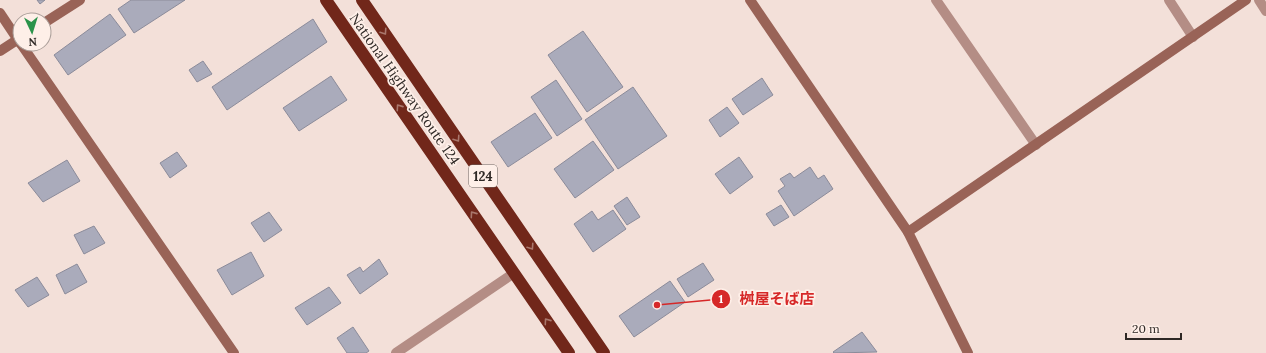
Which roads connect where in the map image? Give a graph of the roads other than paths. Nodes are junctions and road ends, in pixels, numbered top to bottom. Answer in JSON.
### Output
{"nodes":[{"id":1,"x":80,"y":0,"type":"edge"},
{"id":2,"x":326,"y":0,"type":"edge"},
{"id":3,"x":362,"y":0,"type":"edge"},
{"id":4,"x":750,"y":0,"type":"edge"},
{"id":5,"x":936,"y":0,"type":"edge"},
{"id":6,"x":1169,"y":0,"type":"edge"},
{"id":7,"x":1246,"y":0,"type":"edge"},
{"id":8,"x":1258,"y":0,"type":"edge"},
{"id":9,"x":1266,"y":11,"type":"edge"},
{"id":10,"x":0,"y":13,"type":"edge"},
{"id":11,"x":52,"y":18,"type":"edge"},
{"id":12,"x":12,"y":30,"type":"edge"},
{"id":13,"x":1193,"y":37,"type":"junction"},
{"id":14,"x":12,"y":45,"type":"edge"},
{"id":15,"x":0,"y":51,"type":"edge"},
{"id":16,"x":28,"y":52,"type":"edge"},
{"id":17,"x":1036,"y":145,"type":"junction"},
{"id":18,"x":908,"y":232,"type":"junction"},
{"id":19,"x":514,"y":273,"type":"junction"},
{"id":20,"x":234,"y":353,"type":"edge"},
{"id":21,"x":396,"y":353,"type":"edge"},
{"id":22,"x":569,"y":353,"type":"edge"},
{"id":23,"x":604,"y":353,"type":"edge"},
{"id":24,"x":968,"y":353,"type":"edge"}],
"edges":[{"from":1,"to":11,"type":"street"},
{"from":19,"to":2,"type":"highway","name":"National Highway Route 124","number":"124","one_way":true},
{"from":3,"to":23,"type":"highway","name":"National Highway Route 124","number":"124","one_way":true},
{"from":4,"to":18,"type":"street"},
{"from":5,"to":17,"type":"street"},
{"from":6,"to":13,"type":"street"},
{"from":7,"to":13,"type":"street"},
{"from":8,"to":9,"type":"street"},
{"from":10,"to":12,"type":"street"},
{"from":13,"to":17,"type":"street"},
{"from":14,"to":15,"type":"street"},
{"from":16,"to":20,"type":"street"},
{"from":17,"to":18,"type":"street"},
{"from":18,"to":24,"type":"street"},
{"from":19,"to":21,"type":"street"},
{"from":22,"to":19,"type":"highway","name":"National Highway Route 124","number":"124","one_way":true}]}
